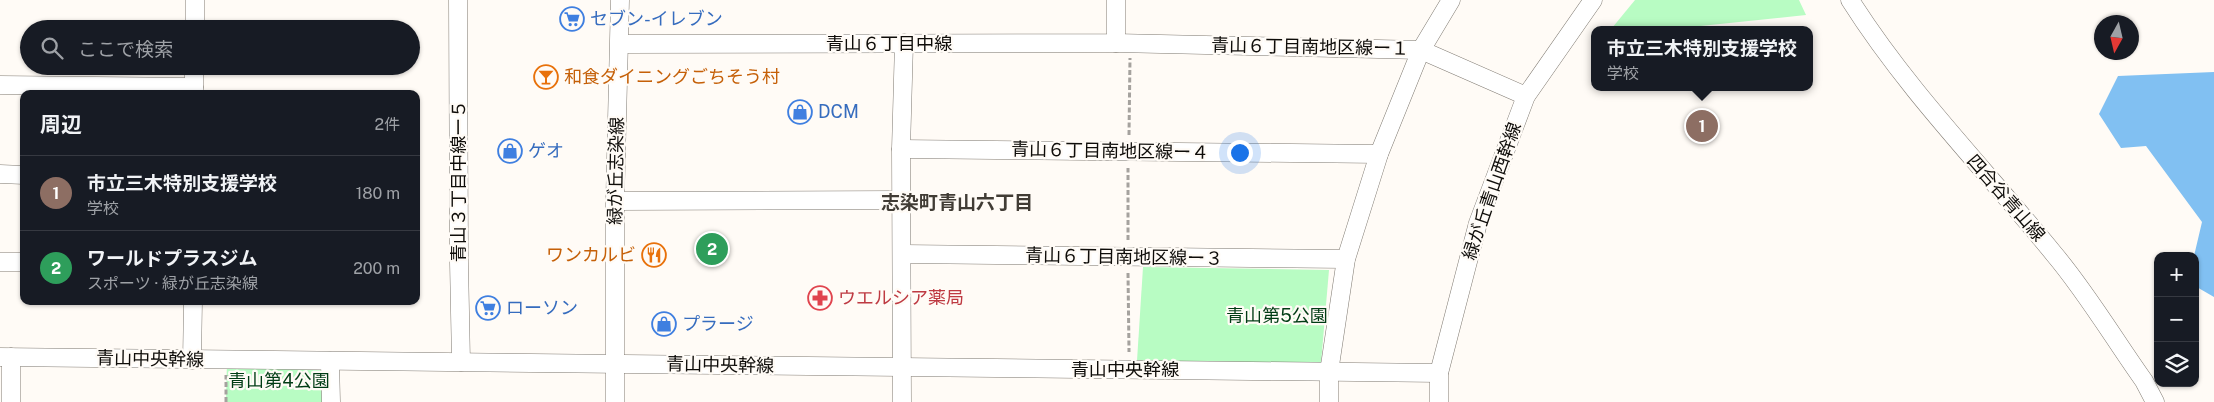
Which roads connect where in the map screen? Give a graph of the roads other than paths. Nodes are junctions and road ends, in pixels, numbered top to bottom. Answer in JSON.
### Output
{"nodes":[{"id":1,"x":195,"y":0,"type":"edge"},
{"id":2,"x":458,"y":0,"type":"edge"},
{"id":3,"x":620,"y":0,"type":"edge"},
{"id":4,"x":1116,"y":0,"type":"edge"},
{"id":5,"x":1451,"y":0,"type":"edge"},
{"id":6,"x":1593,"y":0,"type":"edge"},
{"id":7,"x":1850,"y":0,"type":"edge"},
{"id":8,"x":195,"y":20,"type":"edge"},
{"id":9,"x":1123,"y":43,"type":"junction"},
{"id":10,"x":620,"y":44,"type":"junction"},
{"id":11,"x":904,"y":44,"type":"junction"},
{"id":12,"x":1421,"y":50,"type":"junction"},
{"id":13,"x":194,"y":75,"type":"edge"},
{"id":14,"x":0,"y":85,"type":"edge"},
{"id":15,"x":194,"y":90,"type":"edge"},
{"id":16,"x":1526,"y":96,"type":"junction"},
{"id":17,"x":900,"y":149,"type":"junction"},
{"id":18,"x":1379,"y":154,"type":"junction"},
{"id":19,"x":0,"y":174,"type":"edge"},
{"id":20,"x":20,"y":175,"type":"edge"},
{"id":21,"x":901,"y":200,"type":"junction"},
{"id":22,"x":615,"y":201,"type":"junction"},
{"id":23,"x":903,"y":254,"type":"junction"},
{"id":24,"x":1346,"y":260,"type":"junction"},
{"id":25,"x":0,"y":262,"type":"edge"},
{"id":26,"x":20,"y":262,"type":"edge"},
{"id":27,"x":193,"y":305,"type":"edge"},
{"id":28,"x":6,"y":357,"type":"edge"},
{"id":29,"x":192,"y":360,"type":"junction"},
{"id":30,"x":330,"y":361,"type":"junction"},
{"id":31,"x":461,"y":362,"type":"junction"},
{"id":32,"x":614,"y":363,"type":"junction"},
{"id":33,"x":902,"y":368,"type":"junction"},
{"id":34,"x":1329,"y":372,"type":"junction"},
{"id":35,"x":1439,"y":373,"type":"junction"},
{"id":36,"x":10,"y":402,"type":"edge"},
{"id":37,"x":331,"y":402,"type":"edge"},
{"id":38,"x":615,"y":402,"type":"edge"},
{"id":39,"x":902,"y":402,"type":"edge"},
{"id":40,"x":1328,"y":402,"type":"edge"},
{"id":41,"x":1439,"y":402,"type":"edge"},
{"id":42,"x":2155,"y":402,"type":"edge"}],
"edges":[{"from":1,"to":8,"type":"street"},
{"from":2,"to":31,"type":"street","name":"青山３丁目中線ー５"},
{"from":3,"to":10,"type":"street","name":"緑が丘志染線"},
{"from":4,"to":9,"type":"street"},
{"from":5,"to":12,"type":"street"},
{"from":6,"to":16,"type":"street","name":"緑が丘青山西幹線"},
{"from":7,"to":42,"type":"street","name":"四合谷青山線"},
{"from":9,"to":11,"type":"street","name":"青山６丁目中線"},
{"from":9,"to":12,"type":"street","name":"青山６丁目南地区線ー１"},
{"from":10,"to":11,"type":"street","name":"青山６丁目中線"},
{"from":10,"to":22,"type":"street","name":"緑が丘志染線"},
{"from":11,"to":17,"type":"street"},
{"from":12,"to":16,"type":"street","name":"青山６丁目南地区線ー１"},
{"from":12,"to":18,"type":"street"},
{"from":13,"to":15,"type":"street"},
{"from":14,"to":15,"type":"street"},
{"from":16,"to":35,"type":"street","name":"緑が丘青山西幹線"},
{"from":17,"to":18,"type":"street","name":"青山６丁目南地区線ー４"},
{"from":17,"to":21,"type":"street"},
{"from":18,"to":24,"type":"street"},
{"from":19,"to":20,"type":"street"},
{"from":21,"to":22,"type":"street"},
{"from":21,"to":23,"type":"street"},
{"from":22,"to":32,"type":"street","name":"緑が丘志染線"},
{"from":23,"to":24,"type":"street","name":"青山６丁目南地区線ー３"},
{"from":23,"to":33,"type":"street"},
{"from":24,"to":34,"type":"street"},
{"from":25,"to":26,"type":"street"},
{"from":27,"to":29,"type":"street"},
{"from":28,"to":29,"type":"street","name":"青山中央幹線"},
{"from":28,"to":36,"type":"street"},
{"from":29,"to":30,"type":"street","name":"青山中央幹線"},
{"from":30,"to":31,"type":"street","name":"青山中央幹線"},
{"from":30,"to":37,"type":"street"},
{"from":31,"to":32,"type":"street","name":"青山中央幹線"},
{"from":32,"to":33,"type":"street","name":"青山中央幹線"},
{"from":32,"to":38,"type":"street","name":"緑が丘志染線"},
{"from":33,"to":34,"type":"street","name":"青山中央幹線"},
{"from":33,"to":39,"type":"street"},
{"from":34,"to":35,"type":"street","name":"青山中央幹線"},
{"from":34,"to":40,"type":"street"},
{"from":35,"to":41,"type":"street","name":"緑が丘青山西幹線"}]}
